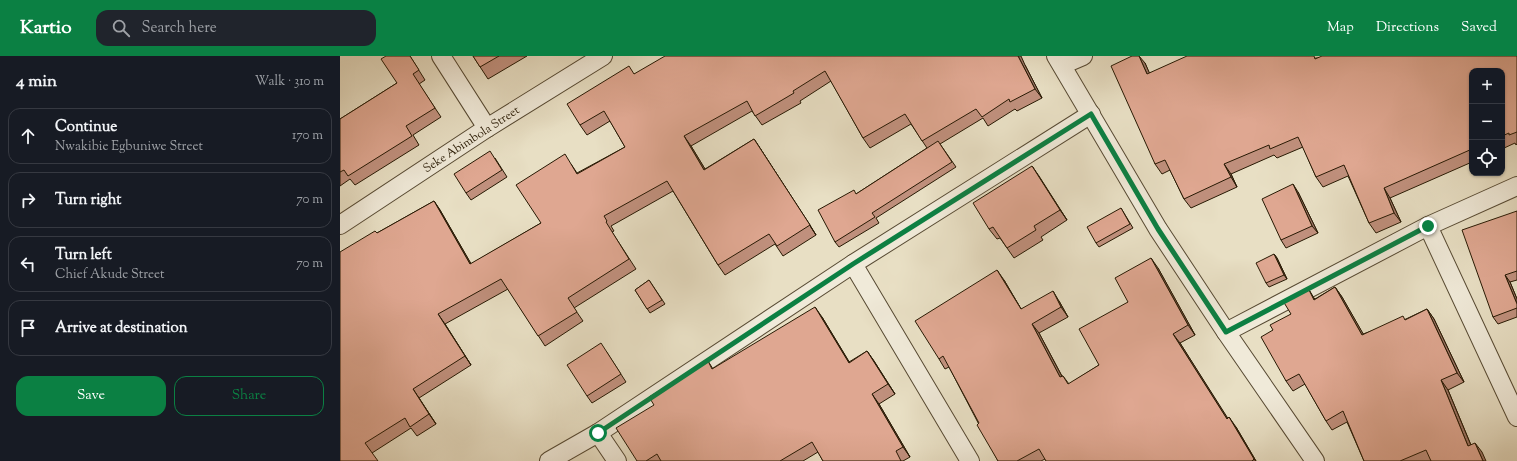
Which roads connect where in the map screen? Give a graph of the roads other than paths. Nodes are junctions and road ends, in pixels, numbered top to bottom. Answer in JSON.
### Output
{"nodes":[{"id":1,"x":441,"y":56,"type":"edge"},
{"id":2,"x":603,"y":56,"type":"edge"},
{"id":3,"x":1083,"y":56,"type":"edge"},
{"id":4,"x":1059,"y":61,"type":"edge"},
{"id":5,"x":1091,"y":114,"type":"junction"},
{"id":6,"x":487,"y":128,"type":"junction"},
{"id":7,"x":1517,"y":186,"type":"edge"},
{"id":8,"x":340,"y":225,"type":"edge"},
{"id":9,"x":1428,"y":226,"type":"junction"},
{"id":10,"x":853,"y":264,"type":"junction"},
{"id":11,"x":1226,"y":332,"type":"junction"},
{"id":12,"x":1517,"y":417,"type":"edge"},
{"id":13,"x":598,"y":433,"type":"junction"},
{"id":14,"x":549,"y":461,"type":"edge"},
{"id":15,"x":617,"y":461,"type":"edge"},
{"id":16,"x":970,"y":461,"type":"edge"},
{"id":17,"x":1315,"y":461,"type":"edge"}],
"edges":[{"from":1,"to":6,"type":"street"},
{"from":2,"to":6,"type":"street","name":"Seke Abimbola Street"},
{"from":3,"to":4,"type":"street"},
{"from":4,"to":5,"type":"street"},
{"from":5,"to":10,"type":"street"},
{"from":5,"to":11,"type":"street"},
{"from":6,"to":8,"type":"street","name":"Seke Abimbola Street"},
{"from":7,"to":9,"type":"street"},
{"from":9,"to":11,"type":"street"},
{"from":9,"to":12,"type":"street"},
{"from":10,"to":13,"type":"street"},
{"from":10,"to":16,"type":"street"},
{"from":11,"to":17,"type":"street"},
{"from":13,"to":14,"type":"street"},
{"from":13,"to":15,"type":"street"}]}
